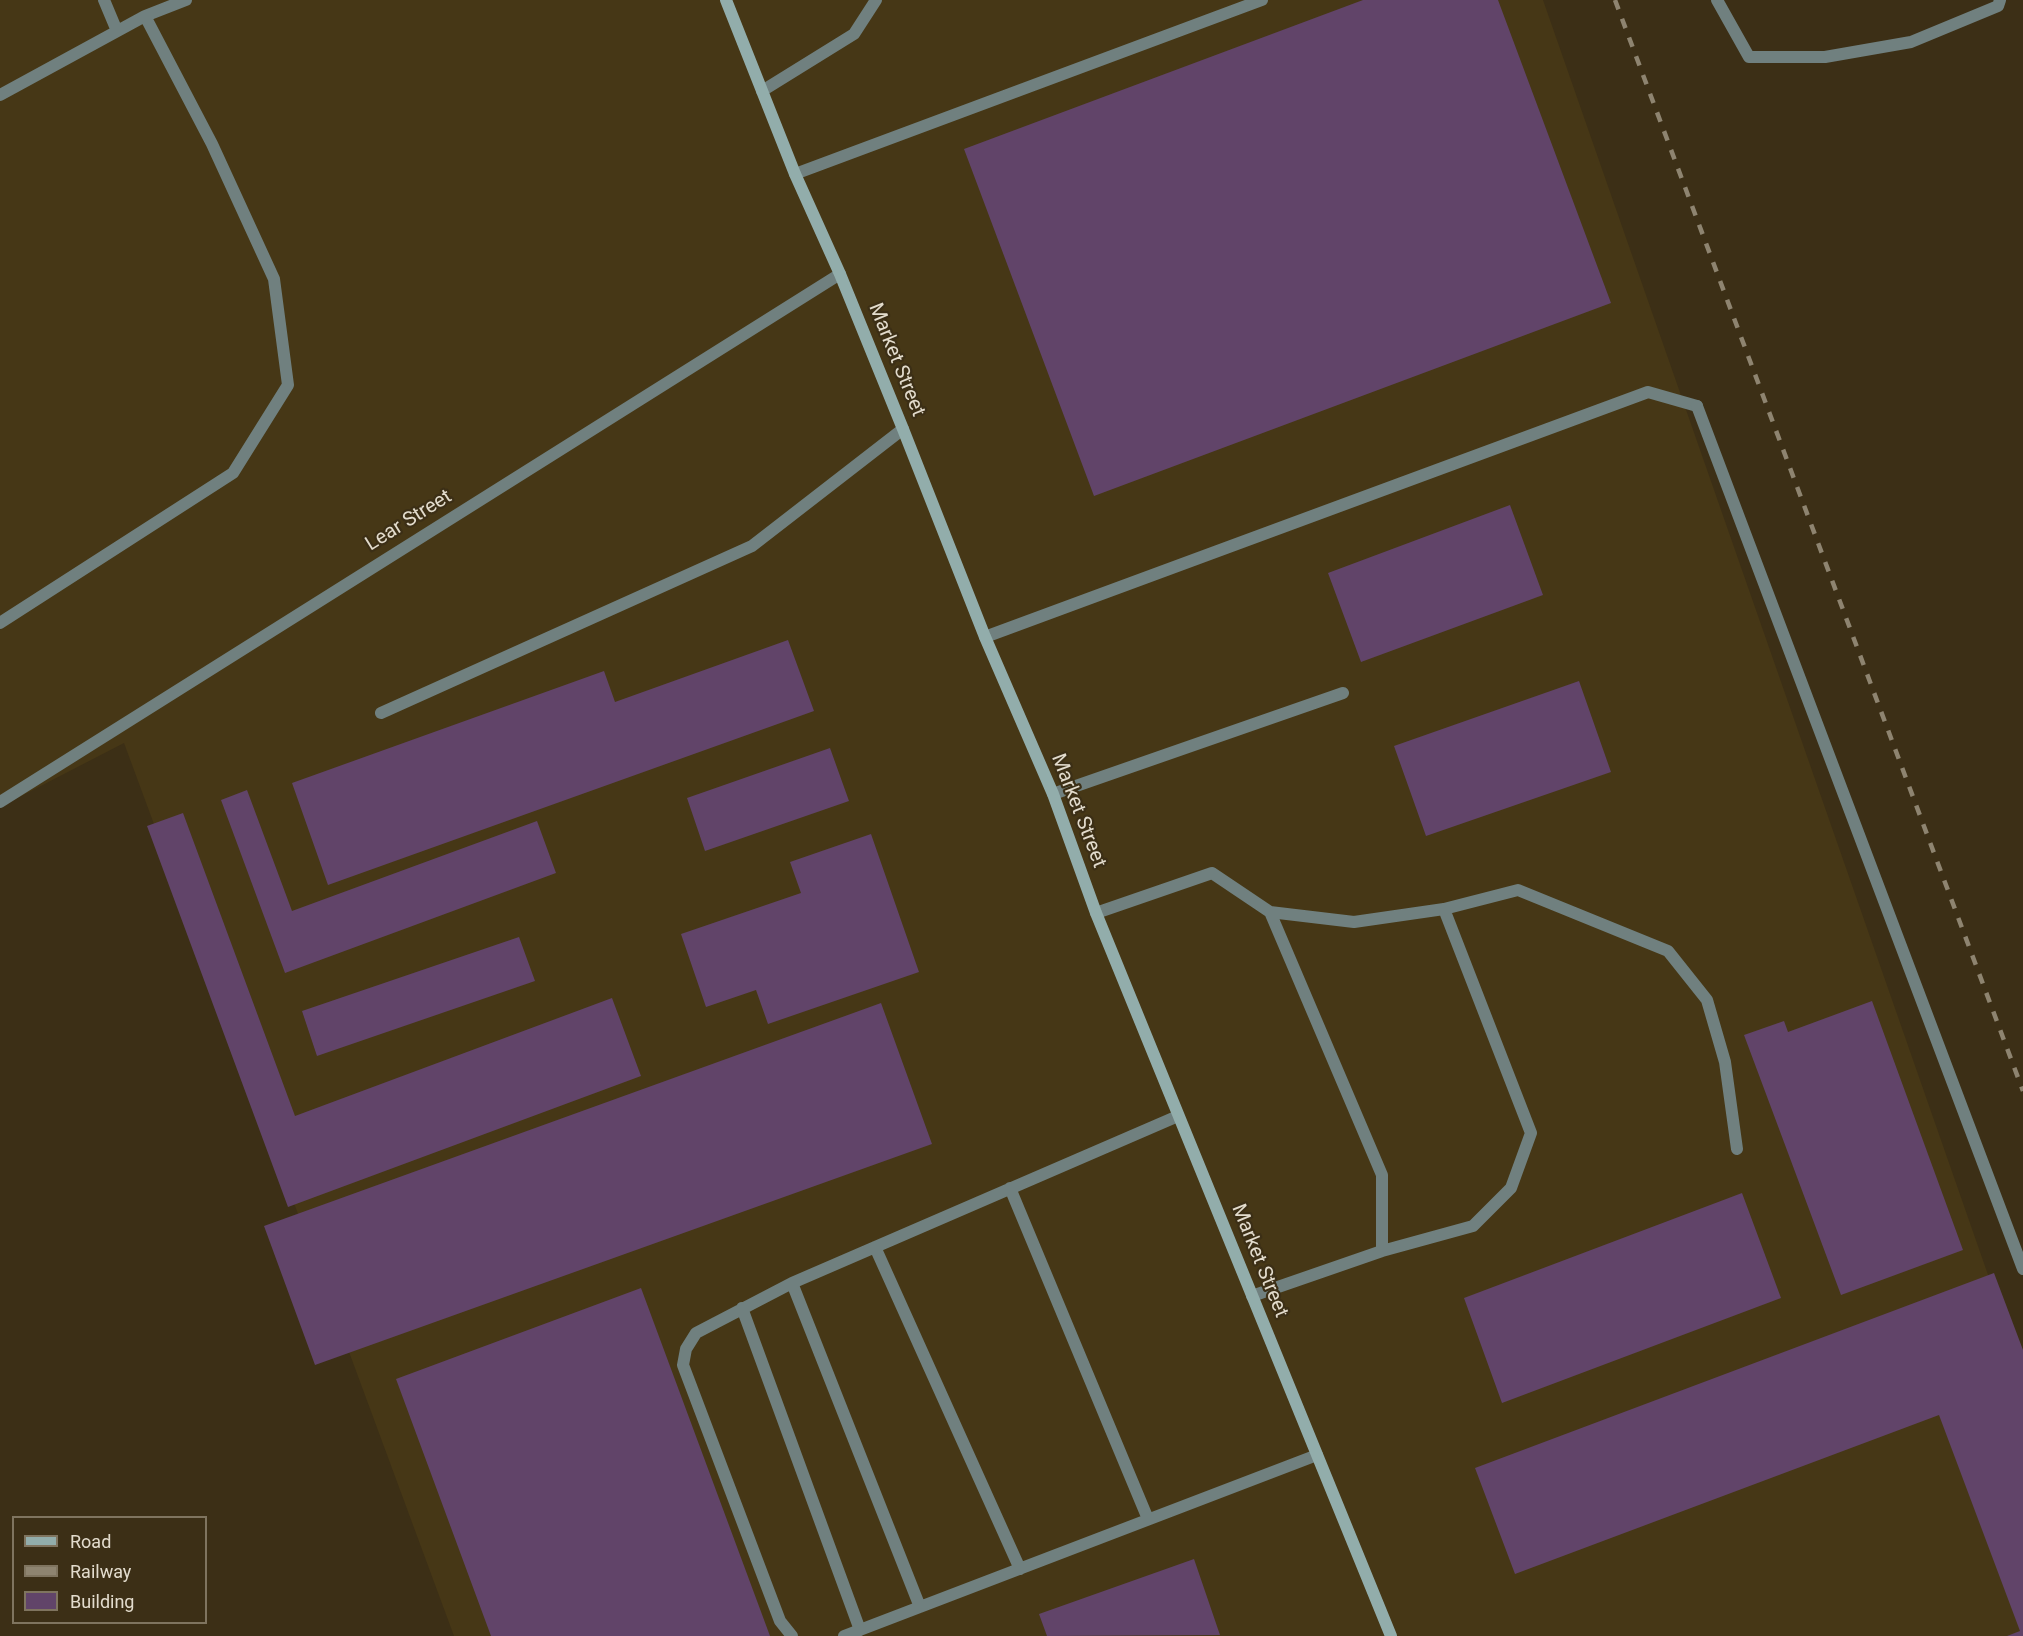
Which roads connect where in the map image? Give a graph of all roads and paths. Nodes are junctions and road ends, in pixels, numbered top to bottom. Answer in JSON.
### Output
{"nodes":[{"id":1,"x":104,"y":0,"type":"edge"},
{"id":2,"x":186,"y":0,"type":"edge"},
{"id":3,"x":726,"y":0,"type":"edge"},
{"id":4,"x":876,"y":0,"type":"edge"},
{"id":5,"x":1262,"y":0,"type":"edge"},
{"id":6,"x":1717,"y":0,"type":"edge"},
{"id":7,"x":2000,"y":0,"type":"edge"},
{"id":8,"x":145,"y":16,"type":"junction"},
{"id":9,"x":117,"y":32,"type":"junction"},
{"id":10,"x":762,"y":91,"type":"junction"},
{"id":11,"x":0,"y":95,"type":"edge"},
{"id":12,"x":795,"y":174,"type":"junction"},
{"id":13,"x":840,"y":274,"type":"junction"},
{"id":14,"x":903,"y":429,"type":"junction"},
{"id":15,"x":0,"y":623,"type":"edge"},
{"id":16,"x":985,"y":637,"type":"junction"},
{"id":17,"x":1342,"y":693,"type":"dead end"},
{"id":18,"x":381,"y":713,"type":"dead end"},
{"id":19,"x":1053,"y":794,"type":"junction"},
{"id":20,"x":0,"y":802,"type":"edge"},
{"id":21,"x":1444,"y":909,"type":"junction"},
{"id":22,"x":1270,"y":912,"type":"junction"},
{"id":23,"x":1096,"y":913,"type":"junction"},
{"id":24,"x":1178,"y":1116,"type":"junction"},
{"id":25,"x":1737,"y":1149,"type":"dead end"},
{"id":26,"x":1010,"y":1188,"type":"junction"},
{"id":27,"x":875,"y":1247,"type":"junction"},
{"id":28,"x":1382,"y":1251,"type":"junction"},
{"id":29,"x":2023,"y":1269,"type":"edge"},
{"id":30,"x":792,"y":1283,"type":"junction"},
{"id":31,"x":1252,"y":1296,"type":"junction"},
{"id":32,"x":742,"y":1308,"type":"junction"},
{"id":33,"x":1317,"y":1455,"type":"junction"},
{"id":34,"x":1148,"y":1520,"type":"junction"},
{"id":35,"x":1020,"y":1569,"type":"junction"},
{"id":36,"x":920,"y":1607,"type":"junction"},
{"id":37,"x":860,"y":1630,"type":"junction"},
{"id":38,"x":792,"y":1636,"type":"edge"},
{"id":39,"x":844,"y":1636,"type":"edge"},
{"id":40,"x":1391,"y":1636,"type":"edge"}],
"edges":[{"from":1,"to":9,"type":"street"},
{"from":2,"to":8,"type":"street"},
{"from":3,"to":10,"type":"main road","name":"Market Street"},
{"from":4,"to":10,"type":"street"},
{"from":5,"to":12,"type":"street"},
{"from":6,"to":7,"type":"street"},
{"from":8,"to":9,"type":"street"},
{"from":8,"to":15,"type":"street"},
{"from":9,"to":11,"type":"street"},
{"from":10,"to":12,"type":"main road","name":"Market Street"},
{"from":12,"to":13,"type":"main road","name":"Market Street"},
{"from":13,"to":14,"type":"main road","name":"Market Street"},
{"from":13,"to":20,"type":"street","name":"Lear Street"},
{"from":14,"to":16,"type":"main road","name":"Market Street"},
{"from":14,"to":18,"type":"street"},
{"from":16,"to":19,"type":"main road","name":"Market Street"},
{"from":16,"to":29,"type":"street"},
{"from":17,"to":19,"type":"street"},
{"from":19,"to":23,"type":"main road","name":"Market Street"},
{"from":21,"to":22,"type":"street"},
{"from":21,"to":25,"type":"street"},
{"from":21,"to":28,"type":"street"},
{"from":22,"to":23,"type":"street"},
{"from":22,"to":28,"type":"street"},
{"from":23,"to":24,"type":"main road","name":"Market Street"},
{"from":24,"to":26,"type":"street"},
{"from":24,"to":31,"type":"main road","name":"Market Street"},
{"from":26,"to":27,"type":"street"},
{"from":26,"to":34,"type":"street"},
{"from":27,"to":30,"type":"street"},
{"from":27,"to":35,"type":"street"},
{"from":28,"to":31,"type":"street"},
{"from":30,"to":32,"type":"street"},
{"from":30,"to":36,"type":"street"},
{"from":31,"to":33,"type":"main road","name":"Market Street"},
{"from":32,"to":37,"type":"street"},
{"from":32,"to":38,"type":"street"},
{"from":33,"to":34,"type":"street"},
{"from":33,"to":40,"type":"main road","name":"Market Street"},
{"from":34,"to":35,"type":"street"},
{"from":35,"to":36,"type":"street"},
{"from":36,"to":37,"type":"street"},
{"from":37,"to":39,"type":"street"}]}
